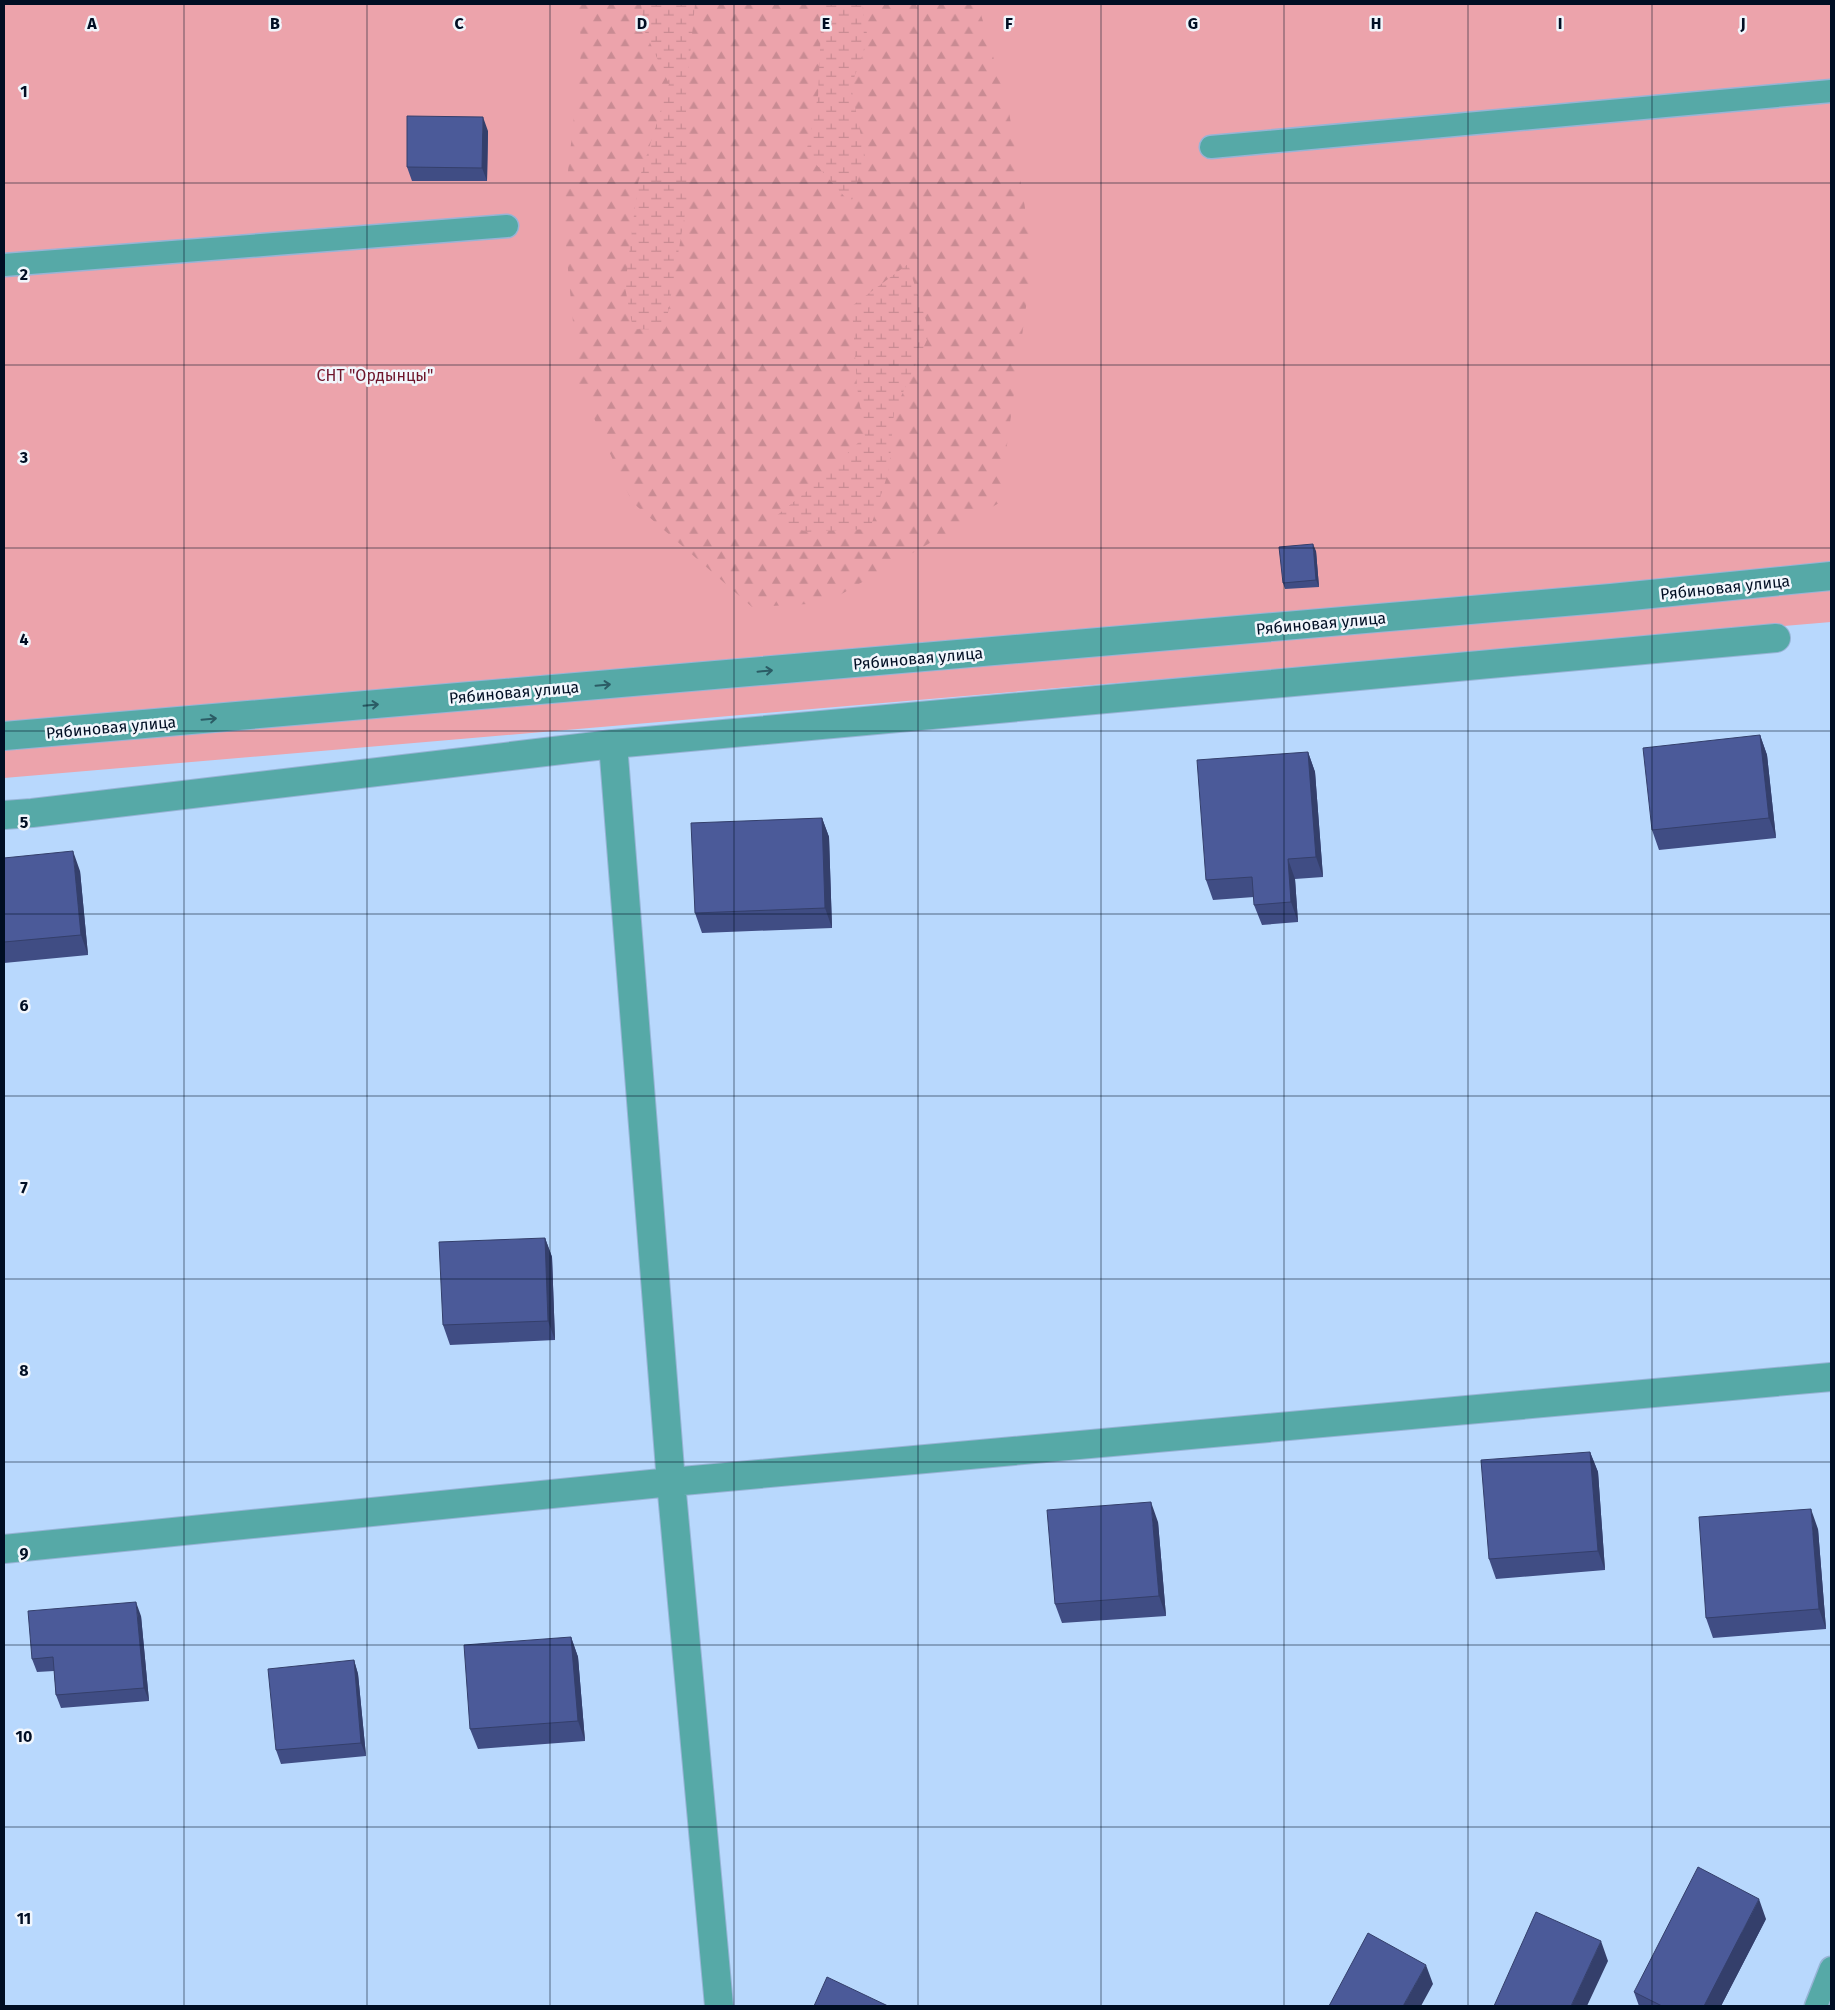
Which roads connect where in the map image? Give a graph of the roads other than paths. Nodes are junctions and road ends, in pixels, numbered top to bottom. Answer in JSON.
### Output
{"nodes":[{"id":1,"x":1831,"y":91,"type":"edge"},
{"id":2,"x":1211,"y":147,"type":"dead end"},
{"id":3,"x":507,"y":226,"type":"dead end"},
{"id":4,"x":4,"y":265,"type":"edge"},
{"id":5,"x":1831,"y":576,"type":"edge"},
{"id":6,"x":1776,"y":638,"type":"dead end"},
{"id":7,"x":4,"y":736,"type":"edge"},
{"id":8,"x":614,"y":744,"type":"junction"},
{"id":9,"x":4,"y":815,"type":"edge"},
{"id":10,"x":1831,"y":1377,"type":"edge"},
{"id":11,"x":671,"y":1482,"type":"junction"},
{"id":12,"x":4,"y":1548,"type":"edge"},
{"id":13,"x":1831,"y":1968,"type":"edge"},
{"id":14,"x":719,"y":2006,"type":"edge"},
{"id":15,"x":1816,"y":2006,"type":"edge"}],
"edges":[{"from":1,"to":2,"type":"lane"},
{"from":3,"to":4,"type":"lane"},
{"from":7,"to":5,"type":"street","name":"Рябиновая улица","one_way":true},
{"from":6,"to":8,"type":"street"},
{"from":8,"to":9,"type":"street"},
{"from":8,"to":11,"type":"street"},
{"from":10,"to":11,"type":"street"},
{"from":11,"to":12,"type":"street"},
{"from":11,"to":14,"type":"street"},
{"from":13,"to":15,"type":"lane"}]}
